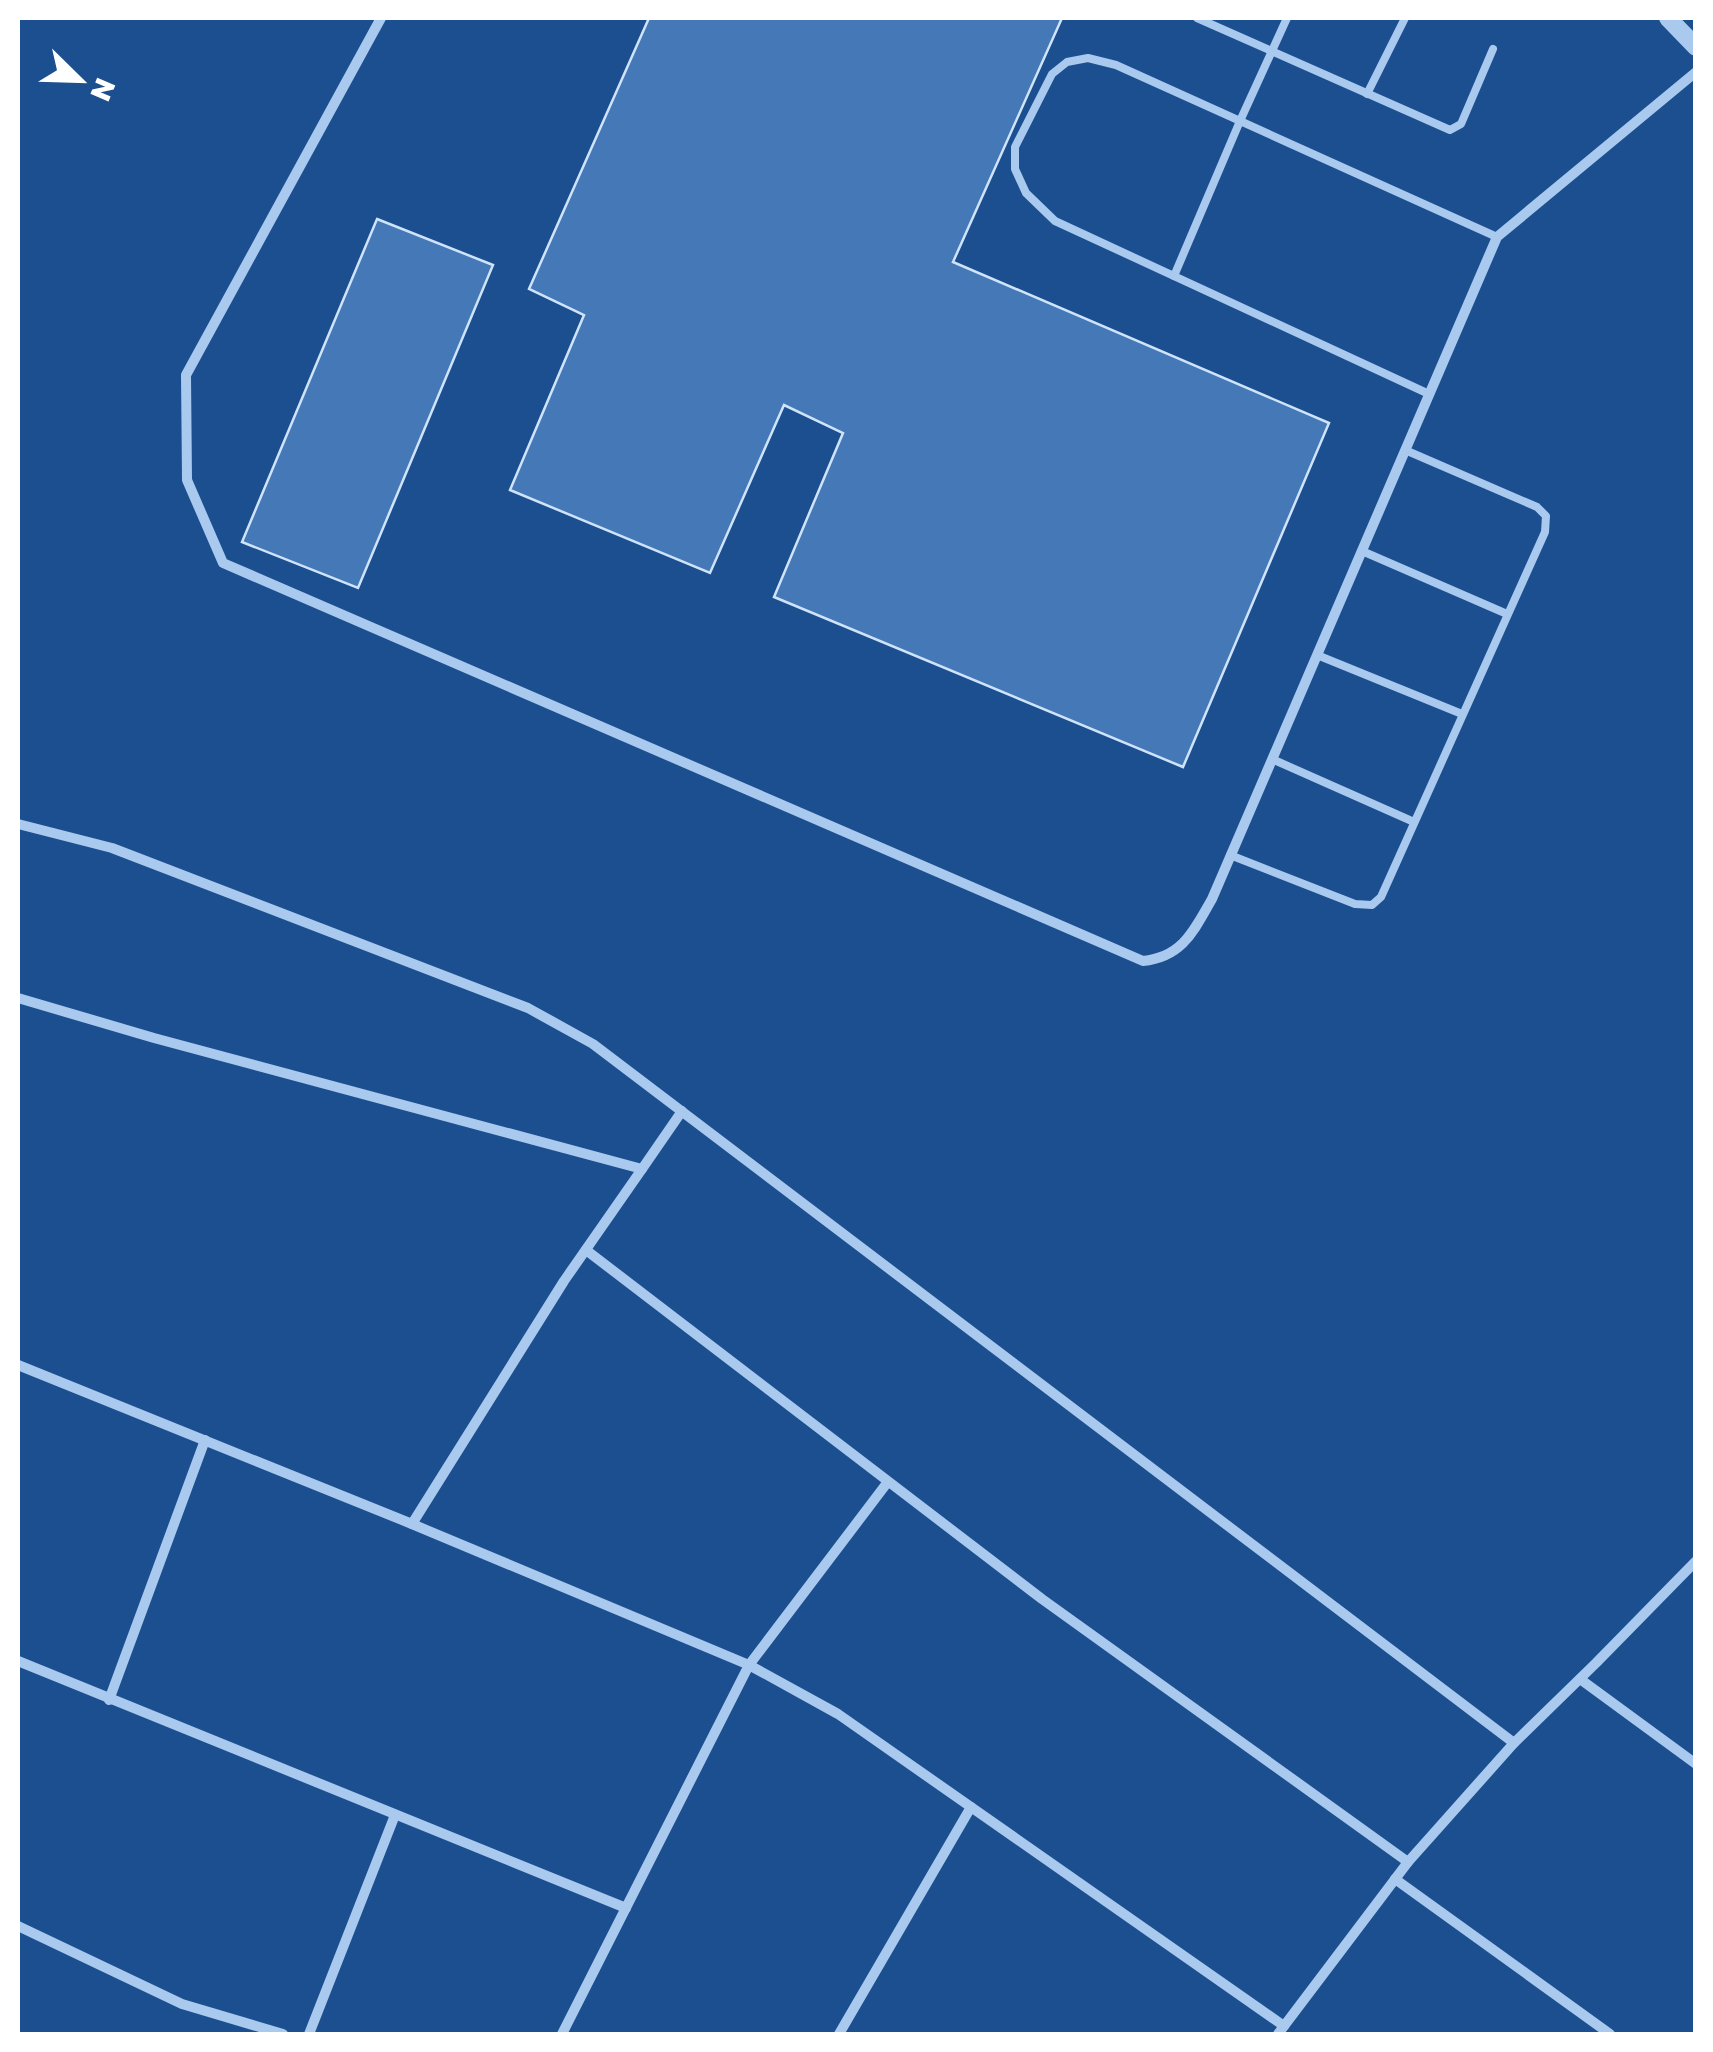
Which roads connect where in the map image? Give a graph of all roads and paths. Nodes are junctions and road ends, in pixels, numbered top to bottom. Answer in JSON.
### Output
{"nodes":[{"id":1,"x":380,"y":18,"type":"edge"},
{"id":2,"x":1197,"y":18,"type":"edge"},
{"id":3,"x":1288,"y":18,"type":"edge"},
{"id":4,"x":1405,"y":18,"type":"edge"},
{"id":5,"x":1668,"y":18,"type":"edge"},
{"id":6,"x":1696,"y":46,"type":"edge"},
{"id":7,"x":1492,"y":49,"type":"dead end"},
{"id":8,"x":1271,"y":51,"type":"junction"},
{"id":9,"x":1696,"y":72,"type":"edge"},
{"id":10,"x":1367,"y":94,"type":"junction"},
{"id":11,"x":1240,"y":121,"type":"junction"},
{"id":12,"x":1497,"y":237,"type":"junction"},
{"id":13,"x":1174,"y":276,"type":"junction"},
{"id":14,"x":1430,"y":394,"type":"junction"},
{"id":15,"x":1405,"y":450,"type":"junction"},
{"id":16,"x":1362,"y":551,"type":"junction"},
{"id":17,"x":1508,"y":614,"type":"junction"},
{"id":18,"x":1317,"y":655,"type":"junction"},
{"id":19,"x":1462,"y":714,"type":"junction"},
{"id":20,"x":1272,"y":759,"type":"junction"},
{"id":21,"x":1414,"y":822,"type":"junction"},
{"id":22,"x":18,"y":824,"type":"edge"},
{"id":23,"x":1230,"y":855,"type":"junction"},
{"id":24,"x":18,"y":998,"type":"edge"},
{"id":25,"x":682,"y":1111,"type":"junction"},
{"id":26,"x":642,"y":1169,"type":"junction"},
{"id":27,"x":586,"y":1250,"type":"junction"},
{"id":28,"x":18,"y":1365,"type":"edge"},
{"id":29,"x":205,"y":1440,"type":"junction"},
{"id":30,"x":887,"y":1482,"type":"junction"},
{"id":31,"x":412,"y":1524,"type":"junction"},
{"id":32,"x":1696,"y":1561,"type":"edge"},
{"id":33,"x":18,"y":1661,"type":"edge"},
{"id":34,"x":749,"y":1664,"type":"junction"},
{"id":35,"x":1580,"y":1679,"type":"junction"},
{"id":36,"x":108,"y":1700,"type":"junction"},
{"id":37,"x":1514,"y":1743,"type":"junction"},
{"id":38,"x":1696,"y":1764,"type":"edge"},
{"id":39,"x":971,"y":1807,"type":"junction"},
{"id":40,"x":395,"y":1815,"type":"junction"},
{"id":41,"x":1408,"y":1862,"type":"junction"},
{"id":42,"x":1395,"y":1879,"type":"junction"},
{"id":43,"x":626,"y":1908,"type":"junction"},
{"id":44,"x":18,"y":1926,"type":"edge"},
{"id":45,"x":1281,"y":2030,"type":"edge"},
{"id":46,"x":282,"y":2034,"type":"edge"},
{"id":47,"x":309,"y":2034,"type":"edge"},
{"id":48,"x":565,"y":2034,"type":"edge"},
{"id":49,"x":839,"y":2034,"type":"edge"},
{"id":50,"x":1610,"y":2034,"type":"edge"}],
"edges":[{"from":1,"to":23,"type":"street"},
{"from":2,"to":8,"type":"lane"},
{"from":3,"to":8,"type":"lane"},
{"from":4,"to":10,"type":"lane"},
{"from":5,"to":6,"type":"street"},
{"from":7,"to":10,"type":"lane"},
{"from":8,"to":10,"type":"lane"},
{"from":8,"to":11,"type":"lane"},
{"from":9,"to":12,"type":"street"},
{"from":11,"to":12,"type":"lane"},
{"from":11,"to":13,"type":"lane"},
{"from":11,"to":13,"type":"lane"},
{"from":12,"to":14,"type":"street"},
{"from":13,"to":14,"type":"lane"},
{"from":14,"to":15,"type":"street"},
{"from":15,"to":16,"type":"street"},
{"from":15,"to":17,"type":"lane"},
{"from":16,"to":17,"type":"lane"},
{"from":16,"to":18,"type":"street"},
{"from":17,"to":19,"type":"lane"},
{"from":18,"to":19,"type":"lane"},
{"from":18,"to":20,"type":"street"},
{"from":19,"to":21,"type":"lane"},
{"from":20,"to":21,"type":"lane"},
{"from":20,"to":23,"type":"street"},
{"from":21,"to":23,"type":"lane"},
{"from":22,"to":25,"type":"street"},
{"from":24,"to":26,"type":"street"},
{"from":25,"to":26,"type":"street"},
{"from":25,"to":37,"type":"street"},
{"from":26,"to":27,"type":"street"},
{"from":27,"to":30,"type":"street"},
{"from":27,"to":31,"type":"street"},
{"from":28,"to":29,"type":"street"},
{"from":29,"to":31,"type":"street"},
{"from":29,"to":36,"type":"street"},
{"from":30,"to":34,"type":"street"},
{"from":30,"to":41,"type":"street"},
{"from":31,"to":34,"type":"street"},
{"from":32,"to":35,"type":"street"},
{"from":33,"to":36,"type":"street"},
{"from":34,"to":39,"type":"street"},
{"from":34,"to":43,"type":"street"},
{"from":35,"to":37,"type":"street"},
{"from":35,"to":38,"type":"street"},
{"from":36,"to":40,"type":"street"},
{"from":37,"to":41,"type":"street"},
{"from":39,"to":45,"type":"street"},
{"from":39,"to":49,"type":"street"},
{"from":40,"to":43,"type":"street"},
{"from":40,"to":47,"type":"street"},
{"from":41,"to":42,"type":"street"},
{"from":42,"to":45,"type":"street"},
{"from":42,"to":50,"type":"street"},
{"from":43,"to":48,"type":"street"},
{"from":44,"to":46,"type":"street"}]}
